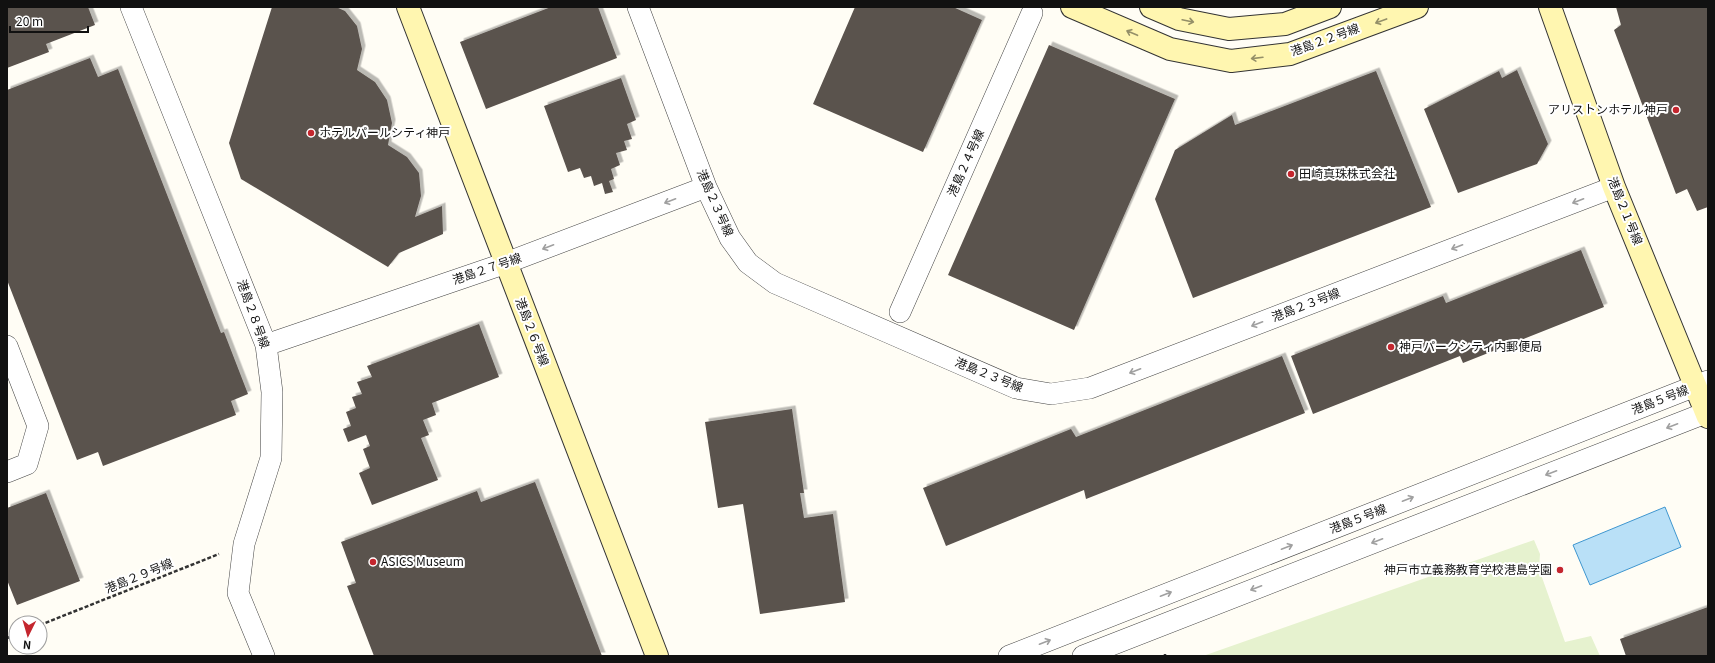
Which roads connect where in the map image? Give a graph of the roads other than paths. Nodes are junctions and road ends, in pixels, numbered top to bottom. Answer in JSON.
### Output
{"nodes":[{"id":1,"x":131,"y":7,"type":"edge"},
{"id":2,"x":408,"y":7,"type":"edge"},
{"id":3,"x":638,"y":7,"type":"edge"},
{"id":4,"x":1072,"y":7,"type":"edge"},
{"id":5,"x":1151,"y":7,"type":"edge"},
{"id":6,"x":1330,"y":7,"type":"edge"},
{"id":7,"x":1417,"y":7,"type":"edge"},
{"id":8,"x":1550,"y":7,"type":"edge"},
{"id":9,"x":1032,"y":13,"type":"dead end"},
{"id":10,"x":706,"y":187,"type":"junction"},
{"id":11,"x":1614,"y":187,"type":"junction"},
{"id":12,"x":506,"y":262,"type":"junction"},
{"id":13,"x":900,"y":312,"type":"dead end"},
{"id":14,"x":266,"y":345,"type":"junction"},
{"id":15,"x":7,"y":346,"type":"edge"},
{"id":16,"x":1702,"y":384,"type":"edge"},
{"id":17,"x":1707,"y":414,"type":"edge"},
{"id":18,"x":7,"y":472,"type":"edge"},
{"id":19,"x":264,"y":656,"type":"edge"},
{"id":20,"x":657,"y":656,"type":"edge"},
{"id":21,"x":1009,"y":656,"type":"edge"},
{"id":22,"x":1083,"y":656,"type":"edge"}],
"edges":[{"from":1,"to":14,"type":"street","name":"港島２８号線"},
{"from":2,"to":12,"type":"street","name":"港島２６号線"},
{"from":3,"to":10,"type":"street","name":"港島２３号線"},
{"from":7,"to":4,"type":"street","name":"港島２２号線","one_way":true},
{"from":5,"to":6,"type":"street","one_way":true},
{"from":8,"to":11,"type":"street","name":"港島２１号線"},
{"from":9,"to":13,"type":"street","name":"港島２４号線"},
{"from":11,"to":10,"type":"street","name":"港島２３号線","one_way":true},
{"from":10,"to":12,"type":"street","name":"港島２７号線","one_way":true},
{"from":11,"to":16,"type":"street","name":"港島２１号線"},
{"from":12,"to":14,"type":"street","name":"港島２７号線"},
{"from":12,"to":20,"type":"street","name":"港島２６号線"},
{"from":14,"to":19,"type":"street","name":"港島２８号線"},
{"from":15,"to":18,"type":"street"},
{"from":16,"to":17,"type":"street","name":"港島２１号線"},
{"from":21,"to":16,"type":"street","name":"港島５号線","one_way":true},
{"from":17,"to":22,"type":"street","one_way":true}]}
